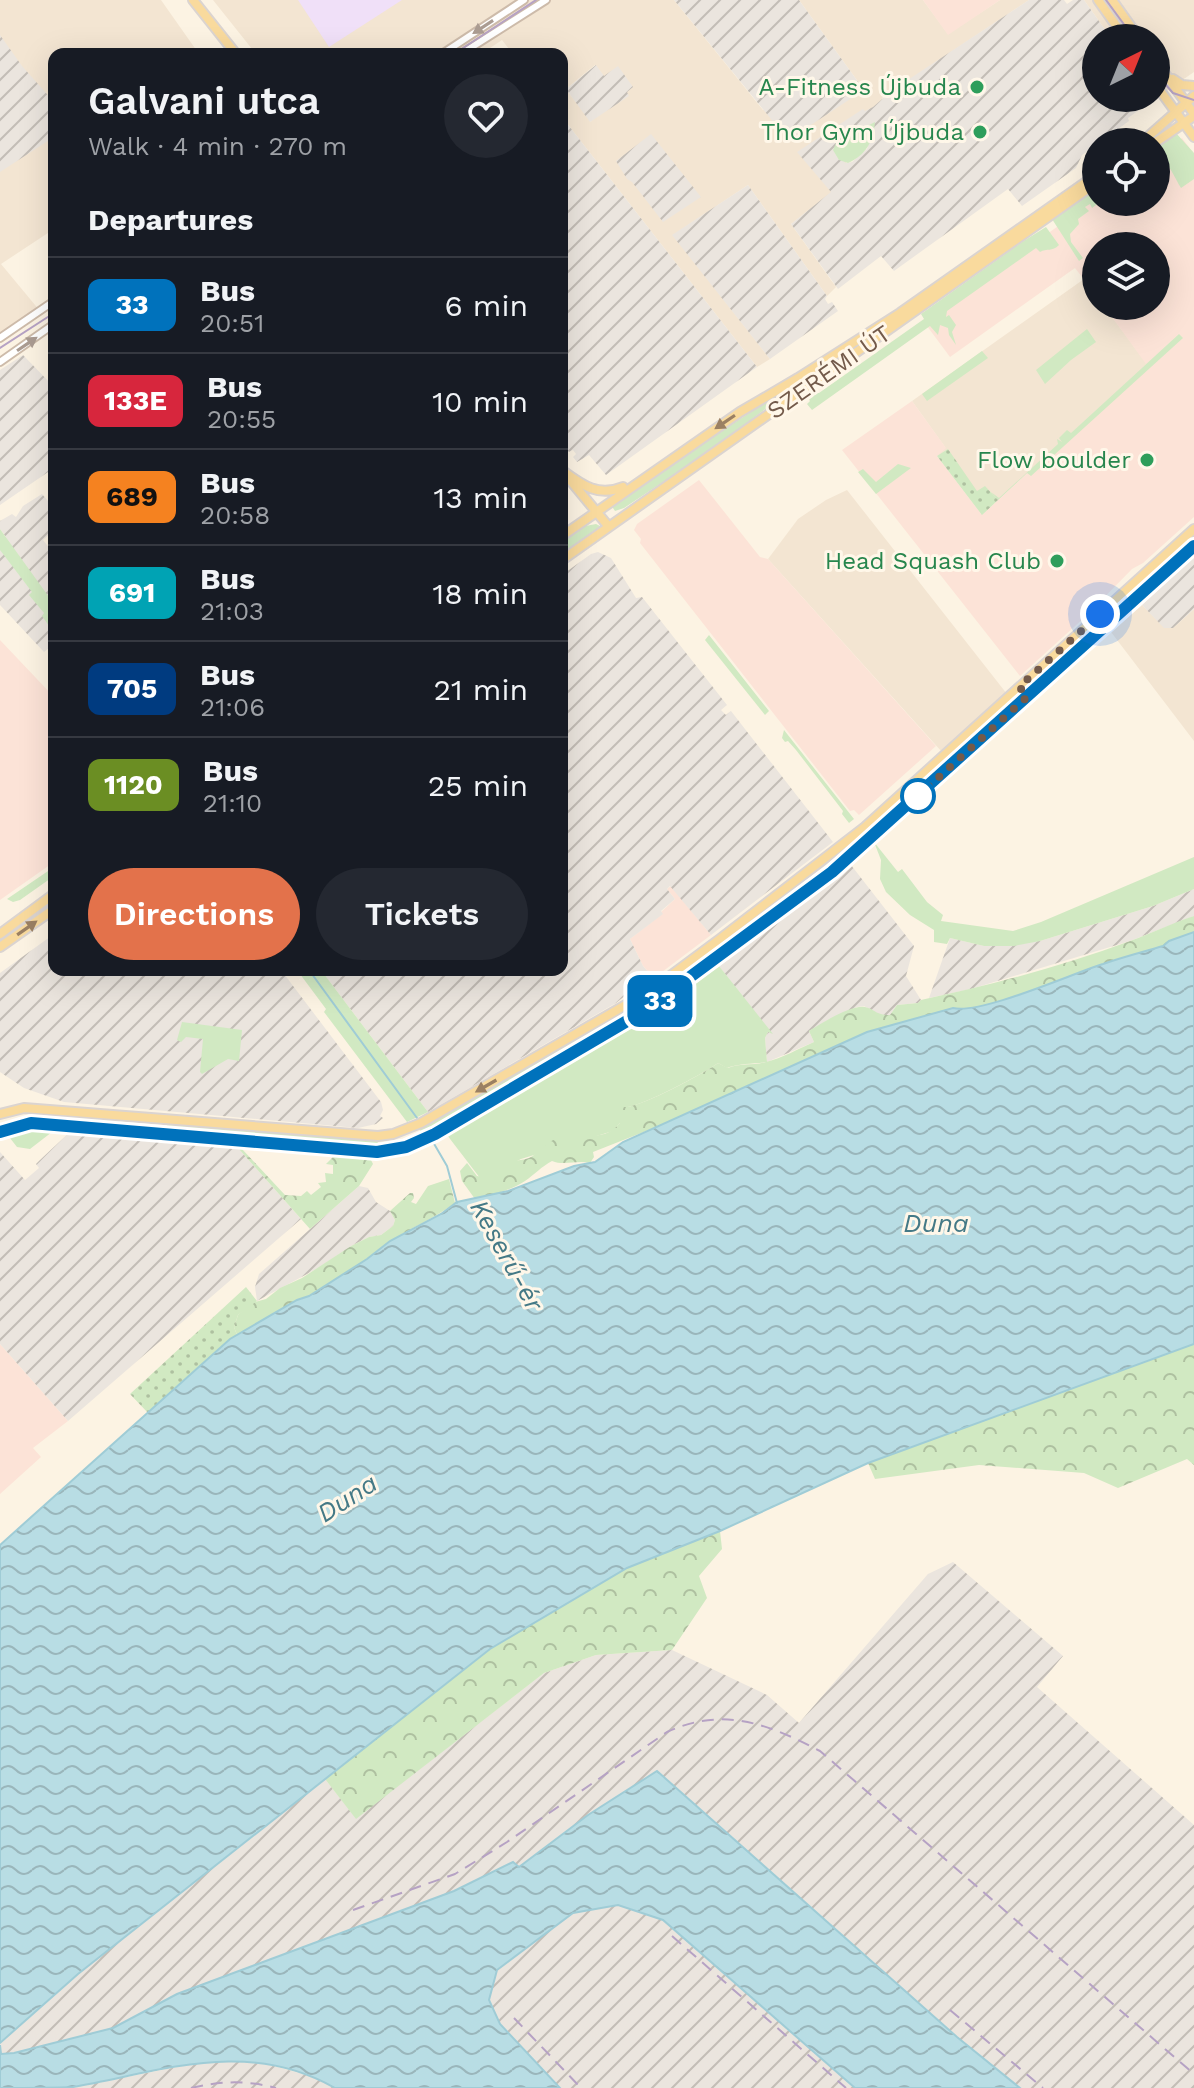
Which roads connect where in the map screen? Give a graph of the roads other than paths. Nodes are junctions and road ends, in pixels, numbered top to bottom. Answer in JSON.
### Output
{"nodes":[{"id":1,"x":193,"y":0,"type":"edge"},
{"id":2,"x":524,"y":0,"type":"edge"},
{"id":3,"x":546,"y":0,"type":"edge"},
{"id":4,"x":1098,"y":0,"type":"edge"},
{"id":5,"x":1112,"y":0,"type":"edge"},
{"id":6,"x":1115,"y":24,"type":"edge"},
{"id":7,"x":1129,"y":24,"type":"edge"},
{"id":8,"x":231,"y":48,"type":"edge"},
{"id":9,"x":451,"y":48,"type":"edge"},
{"id":10,"x":470,"y":48,"type":"edge"},
{"id":11,"x":1170,"y":77,"type":"edge"},
{"id":12,"x":1170,"y":80,"type":"edge"},
{"id":13,"x":1194,"y":86,"type":"edge"},
{"id":14,"x":1194,"y":96,"type":"edge"},
{"id":15,"x":1186,"y":102,"type":"junction"},
{"id":16,"x":1170,"y":104,"type":"edge"},
{"id":17,"x":1176,"y":112,"type":"junction"},
{"id":18,"x":1194,"y":115,"type":"edge"},
{"id":19,"x":1184,"y":123,"type":"junction"},
{"id":20,"x":1158,"y":128,"type":"edge"},
{"id":21,"x":1170,"y":132,"type":"edge"},
{"id":22,"x":1194,"y":137,"type":"edge"},
{"id":23,"x":1082,"y":185,"type":"edge"},
{"id":24,"x":1082,"y":193,"type":"edge"},
{"id":25,"x":48,"y":305,"type":"edge"},
{"id":26,"x":48,"y":328,"type":"edge"},
{"id":27,"x":0,"y":338,"type":"edge"},
{"id":28,"x":0,"y":362,"type":"edge"},
{"id":29,"x":568,"y":473,"type":"edge"},
{"id":30,"x":568,"y":476,"type":"edge"},
{"id":31,"x":632,"y":485,"type":"junction"},
{"id":32,"x":596,"y":512,"type":"junction"},
{"id":33,"x":609,"y":527,"type":"junction"},
{"id":34,"x":1194,"y":529,"type":"edge"},
{"id":35,"x":568,"y":532,"type":"edge"},
{"id":36,"x":1179,"y":542,"type":"junction"},
{"id":37,"x":1194,"y":543,"type":"edge"},
{"id":38,"x":568,"y":556,"type":"edge"},
{"id":39,"x":1131,"y":586,"type":"junction"},
{"id":40,"x":1145,"y":590,"type":"junction"},
{"id":41,"x":1113,"y":602,"type":"junction"},
{"id":42,"x":1132,"y":602,"type":"junction"},
{"id":43,"x":1019,"y":687,"type":"junction"},
{"id":44,"x":1028,"y":696,"type":"junction"},
{"id":45,"x":892,"y":802,"type":"junction"},
{"id":46,"x":900,"y":812,"type":"junction"},
{"id":47,"x":799,"y":877,"type":"junction"},
{"id":48,"x":809,"y":889,"type":"junction"},
{"id":49,"x":48,"y":898,"type":"edge"},
{"id":50,"x":48,"y":913,"type":"edge"},
{"id":51,"x":0,"y":934,"type":"edge"},
{"id":52,"x":0,"y":947,"type":"edge"},
{"id":53,"x":650,"y":991,"type":"junction"},
{"id":54,"x":656,"y":1003,"type":"junction"},
{"id":55,"x":2,"y":1114,"type":"edge"},
{"id":56,"x":129,"y":1116,"type":"junction"},
{"id":57,"x":163,"y":1119,"type":"junction"},
{"id":58,"x":0,"y":1130,"type":"edge"},
{"id":59,"x":127,"y":1131,"type":"junction"},
{"id":60,"x":161,"y":1134,"type":"junction"}],
"edges":[{"from":1,"to":8,"type":"main road"},
{"from":2,"to":9,"type":"street","one_way":true},
{"from":3,"to":10,"type":"street"},
{"from":4,"to":6,"type":"main road"},
{"from":5,"to":7,"type":"main road"},
{"from":11,"to":13,"type":"main road"},
{"from":12,"to":15,"type":"main road"},
{"from":14,"to":15,"type":"main road"},
{"from":15,"to":17,"type":"main road"},
{"from":15,"to":18,"type":"main road"},
{"from":16,"to":17,"type":"main road"},
{"from":17,"to":19,"type":"main road"},
{"from":17,"to":20,"type":"main road"},
{"from":18,"to":19,"type":"main road"},
{"from":19,"to":21,"type":"main road"},
{"from":19,"to":22,"type":"main road"},
{"from":23,"to":31,"type":"main road","name":"SZERÉMI ÚT","one_way":true},
{"from":24,"to":33,"type":"main road","name":"SZERÉMI ÚT"},
{"from":25,"to":27,"type":"street"},
{"from":28,"to":26,"type":"street","one_way":true},
{"from":29,"to":31,"type":"main road"},
{"from":30,"to":32,"type":"main road"},
{"from":31,"to":32,"type":"main road","name":"SZERÉMI ÚT"},
{"from":32,"to":33,"type":"main road"},
{"from":32,"to":35,"type":"main road","name":"SZERÉMI ÚT"},
{"from":33,"to":38,"type":"main road","name":"SZERÉMI ÚT"},
{"from":34,"to":36,"type":"main road"},
{"from":36,"to":37,"type":"main road"},
{"from":36,"to":39,"type":"main road"},
{"from":37,"to":40,"type":"main road"},
{"from":39,"to":40,"type":"main road"},
{"from":39,"to":41,"type":"main road"},
{"from":39,"to":42,"type":"main road"},
{"from":40,"to":42,"type":"main road"},
{"from":41,"to":42,"type":"main road"},
{"from":41,"to":43,"type":"main road"},
{"from":42,"to":44,"type":"main road"},
{"from":43,"to":44,"type":"main road"},
{"from":43,"to":45,"type":"main road"},
{"from":44,"to":46,"type":"main road"},
{"from":45,"to":46,"type":"main road"},
{"from":45,"to":47,"type":"main road"},
{"from":46,"to":48,"type":"main road"},
{"from":47,"to":48,"type":"main road"},
{"from":47,"to":53,"type":"main road"},
{"from":48,"to":54,"type":"main road"},
{"from":49,"to":51,"type":"main road"},
{"from":52,"to":50,"type":"main road","one_way":true},
{"from":53,"to":54,"type":"main road"},
{"from":53,"to":57,"type":"main road","one_way":true},
{"from":54,"to":60,"type":"main road"},
{"from":55,"to":56,"type":"main road"},
{"from":55,"to":58,"type":"main road"},
{"from":56,"to":57,"type":"main road"},
{"from":56,"to":59,"type":"main road"},
{"from":57,"to":60,"type":"main road"},
{"from":58,"to":59,"type":"main road"},
{"from":59,"to":60,"type":"main road"}]}
